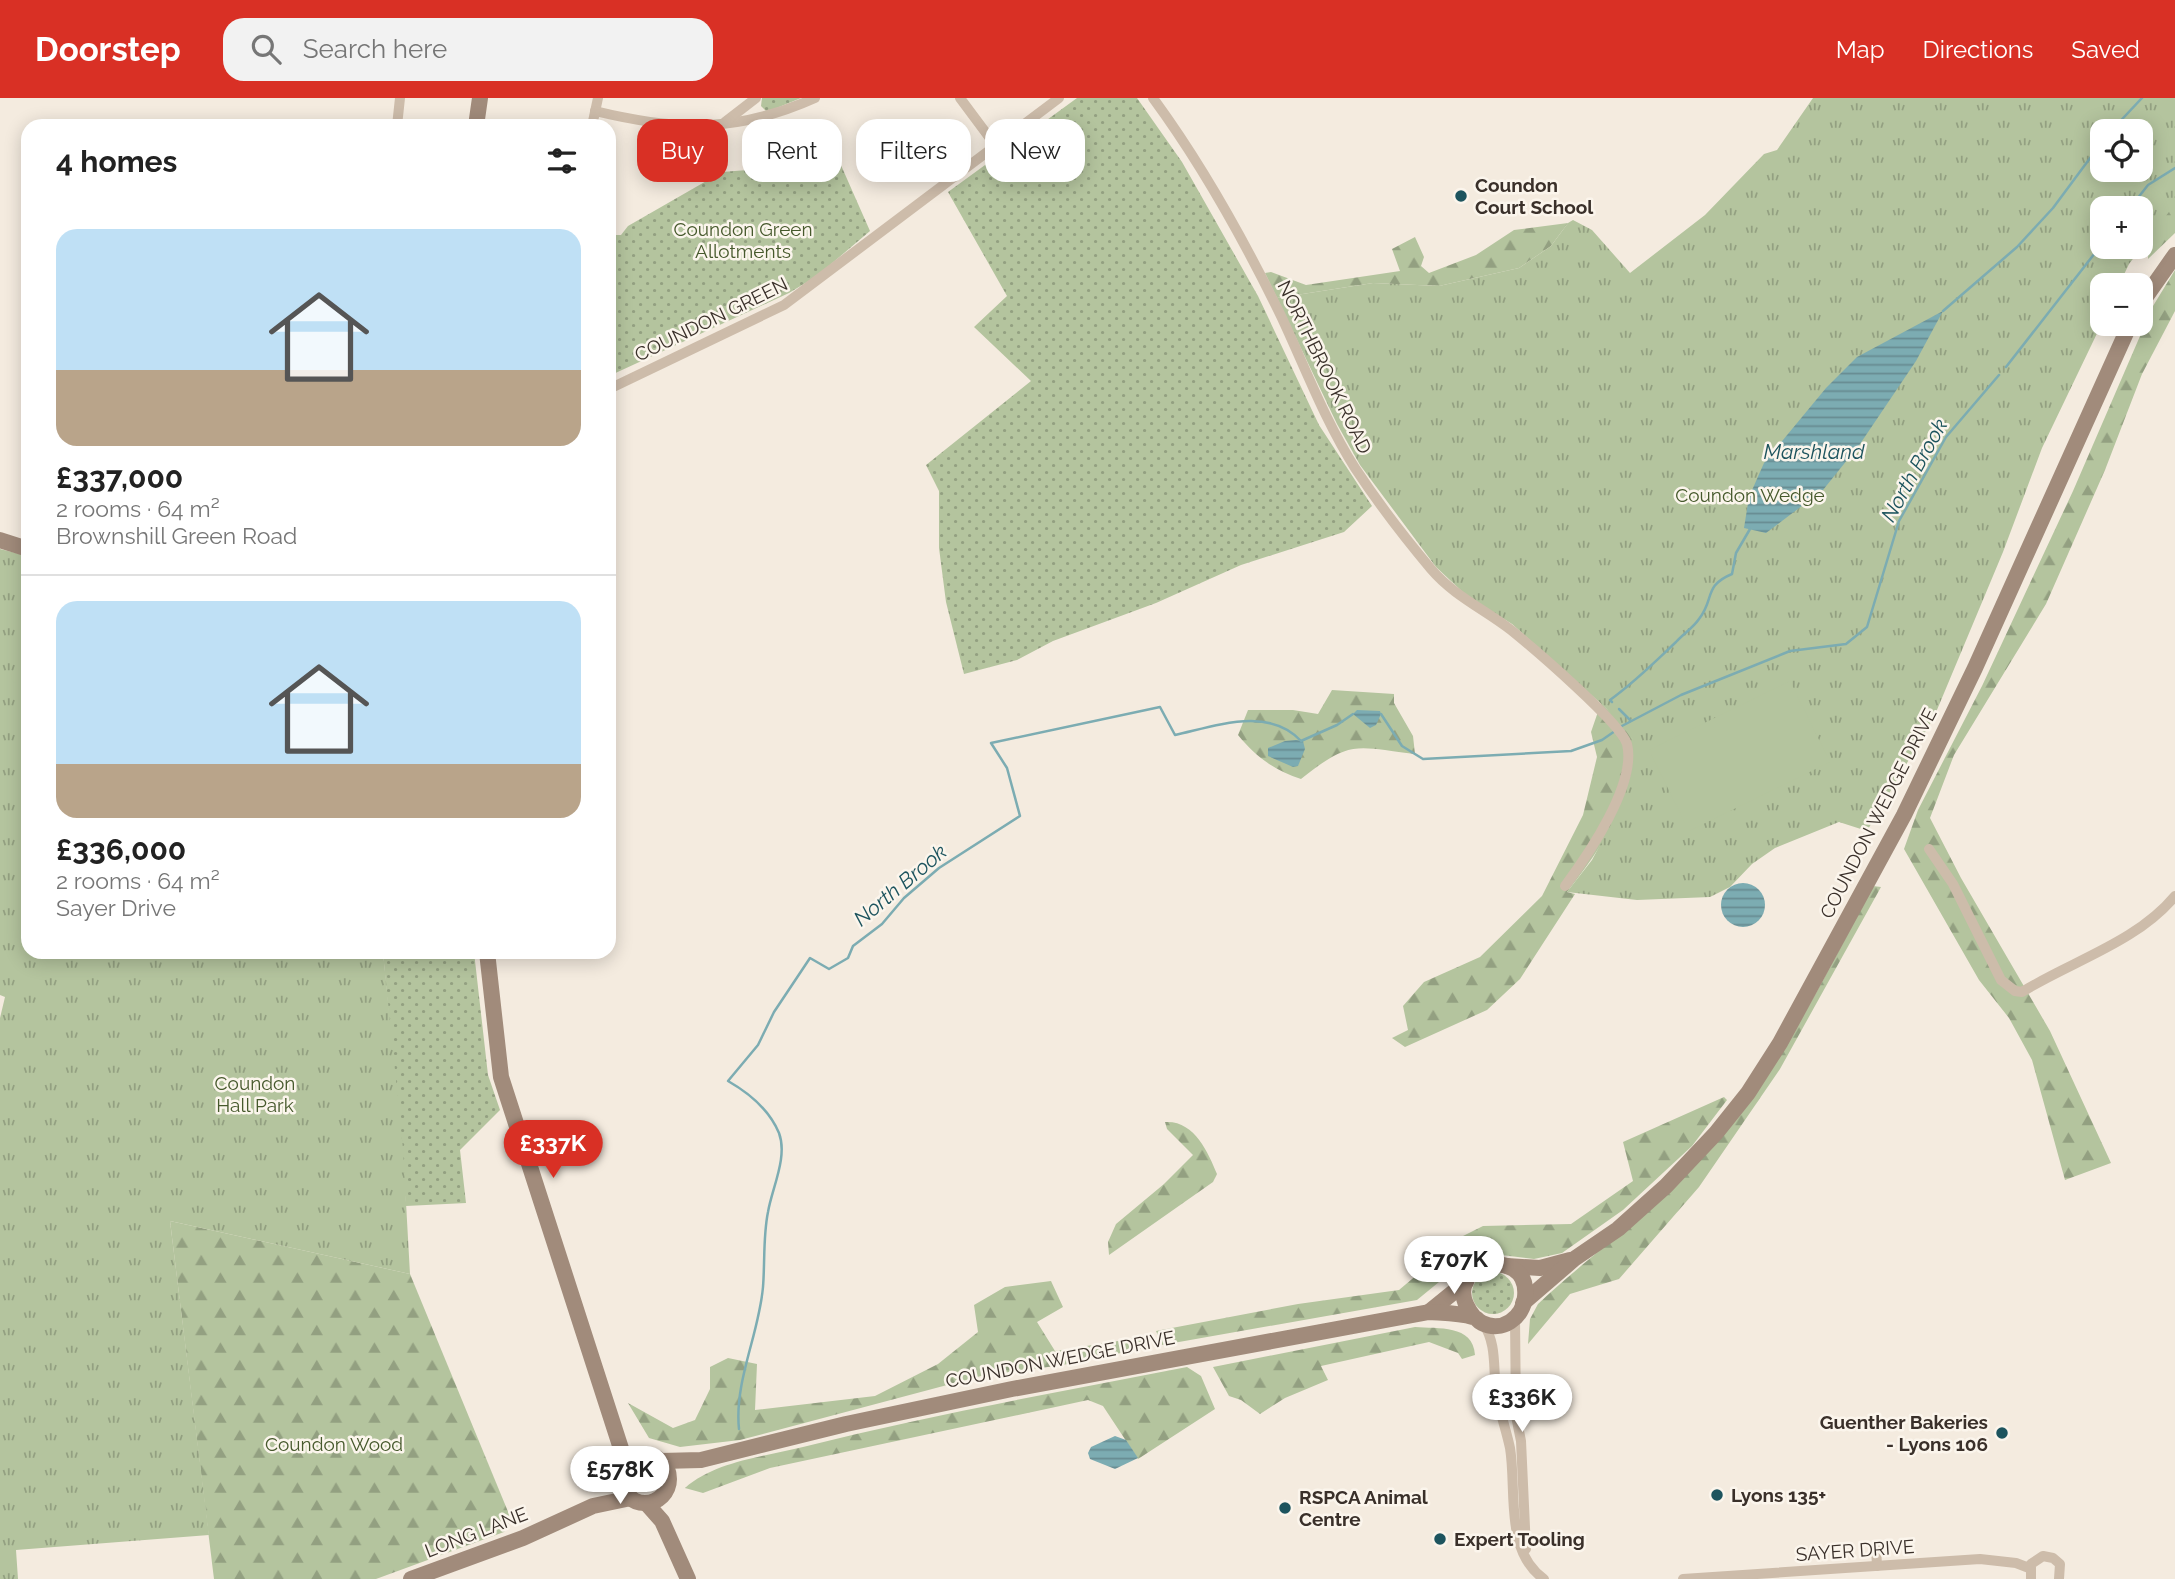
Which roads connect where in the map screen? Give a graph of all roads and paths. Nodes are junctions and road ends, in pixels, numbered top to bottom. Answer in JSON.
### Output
{"nodes":[{"id":1,"x":400,"y":98,"type":"edge"},
{"id":2,"x":480,"y":98,"type":"edge"},
{"id":3,"x":598,"y":98,"type":"edge"},
{"id":4,"x":755,"y":98,"type":"edge"},
{"id":5,"x":816,"y":98,"type":"edge"},
{"id":6,"x":960,"y":98,"type":"edge"},
{"id":7,"x":1059,"y":98,"type":"edge"},
{"id":8,"x":1153,"y":98,"type":"edge"},
{"id":9,"x":595,"y":111,"type":"junction"},
{"id":10,"x":398,"y":119,"type":"edge"},
{"id":11,"x":476,"y":119,"type":"edge"},
{"id":12,"x":593,"y":119,"type":"edge"},
{"id":13,"x":1030,"y":119,"type":"edge"},
{"id":14,"x":728,"y":120,"type":"edge"},
{"id":15,"x":637,"y":121,"type":"edge"},
{"id":16,"x":728,"y":124,"type":"edge"},
{"id":17,"x":985,"y":132,"type":"edge"},
{"id":18,"x":985,"y":153,"type":"edge"},
{"id":19,"x":2175,"y":255,"type":"edge"},
{"id":20,"x":2153,"y":286,"type":"edge"},
{"id":21,"x":2125,"y":336,"type":"edge"},
{"id":22,"x":616,"y":386,"type":"edge"},
{"id":23,"x":0,"y":540,"type":"edge"},
{"id":24,"x":21,"y":547,"type":"edge"},
{"id":25,"x":1929,"y":849,"type":"dead end"},
{"id":26,"x":1565,"y":886,"type":"dead end"},
{"id":27,"x":2175,"y":896,"type":"edge"},
{"id":28,"x":488,"y":959,"type":"edge"},
{"id":29,"x":1574,"y":1259,"type":"junction"},
{"id":30,"x":1507,"y":1266,"type":"junction"},
{"id":31,"x":1466,"y":1282,"type":"junction"},
{"id":32,"x":1519,"y":1311,"type":"junction"},
{"id":33,"x":1429,"y":1312,"type":"junction"},
{"id":34,"x":1478,"y":1320,"type":"junction"},
{"id":35,"x":611,"y":1409,"type":"junction"},
{"id":36,"x":645,"y":1455,"type":"junction"},
{"id":37,"x":701,"y":1460,"type":"junction"},
{"id":38,"x":661,"y":1461,"type":"junction"},
{"id":39,"x":624,"y":1472,"type":"junction"},
{"id":40,"x":665,"y":1490,"type":"junction"},
{"id":41,"x":639,"y":1500,"type":"junction"},
{"id":42,"x":593,"y":1506,"type":"junction"},
{"id":43,"x":662,"y":1521,"type":"junction"},
{"id":44,"x":1876,"y":1547,"type":"dead end"},
{"id":45,"x":1528,"y":1562,"type":"junction"},
{"id":46,"x":1877,"y":1566,"type":"junction"},
{"id":47,"x":2030,"y":1573,"type":"edge"},
{"id":48,"x":1541,"y":1578,"type":"edge"},
{"id":49,"x":411,"y":1579,"type":"edge"},
{"id":50,"x":688,"y":1579,"type":"edge"},
{"id":51,"x":1683,"y":1579,"type":"edge"},
{"id":52,"x":2059,"y":1579,"type":"edge"}],
"edges":[{"from":1,"to":10,"type":"street"},
{"from":2,"to":11,"type":"main road"},
{"from":3,"to":9,"type":"street"},
{"from":4,"to":14,"type":"street"},
{"from":5,"to":16,"type":"street"},
{"from":6,"to":17,"type":"street"},
{"from":7,"to":13,"type":"street","name":"COUNDON GREEN"},
{"from":8,"to":26,"type":"street","name":"NORTHBROOK ROAD"},
{"from":9,"to":12,"type":"street"},
{"from":9,"to":15,"type":"street"},
{"from":18,"to":22,"type":"street","name":"COUNDON GREEN"},
{"from":19,"to":20,"type":"main road"},
{"from":21,"to":29,"type":"main road","name":"COUNDON WEDGE DRIVE"},
{"from":23,"to":24,"type":"main road"},
{"from":25,"to":27,"type":"street"},
{"from":28,"to":35,"type":"main road"},
{"from":29,"to":30,"type":"main road","name":"COUNDON WEDGE DRIVE"},
{"from":29,"to":32,"type":"main road","name":"COUNDON WEDGE DRIVE"},
{"from":30,"to":31,"type":"main road","name":"COUNDON WEDGE DRIVE"},
{"from":30,"to":32,"type":"main road"},
{"from":31,"to":33,"type":"main road","name":"COUNDON WEDGE DRIVE"},
{"from":31,"to":34,"type":"main road"},
{"from":32,"to":34,"type":"main road","name":"COUNDON WEDGE DRIVE"},
{"from":32,"to":45,"type":"street"},
{"from":33,"to":34,"type":"main road","name":"COUNDON WEDGE DRIVE"},
{"from":33,"to":37,"type":"main road","name":"COUNDON WEDGE DRIVE"},
{"from":34,"to":45,"type":"street"},
{"from":35,"to":36,"type":"main road"},
{"from":35,"to":39,"type":"main road"},
{"from":36,"to":38,"type":"main road"},
{"from":36,"to":39,"type":"main road"},
{"from":37,"to":38,"type":"main road","name":"COUNDON WEDGE DRIVE"},
{"from":37,"to":40,"type":"main road","name":"COUNDON WEDGE DRIVE"},
{"from":38,"to":40,"type":"main road"},
{"from":39,"to":41,"type":"main road"},
{"from":39,"to":42,"type":"main road","name":"LONG LANE"},
{"from":40,"to":41,"type":"main road"},
{"from":40,"to":43,"type":"main road"},
{"from":41,"to":42,"type":"main road","name":"LONG LANE"},
{"from":41,"to":43,"type":"main road"},
{"from":42,"to":49,"type":"main road","name":"LONG LANE"},
{"from":43,"to":50,"type":"main road"},
{"from":44,"to":46,"type":"street"},
{"from":45,"to":48,"type":"street"},
{"from":46,"to":47,"type":"street","name":"SAYER DRIVE"},
{"from":46,"to":51,"type":"street","name":"SAYER DRIVE"},
{"from":47,"to":52,"type":"street"}]}
